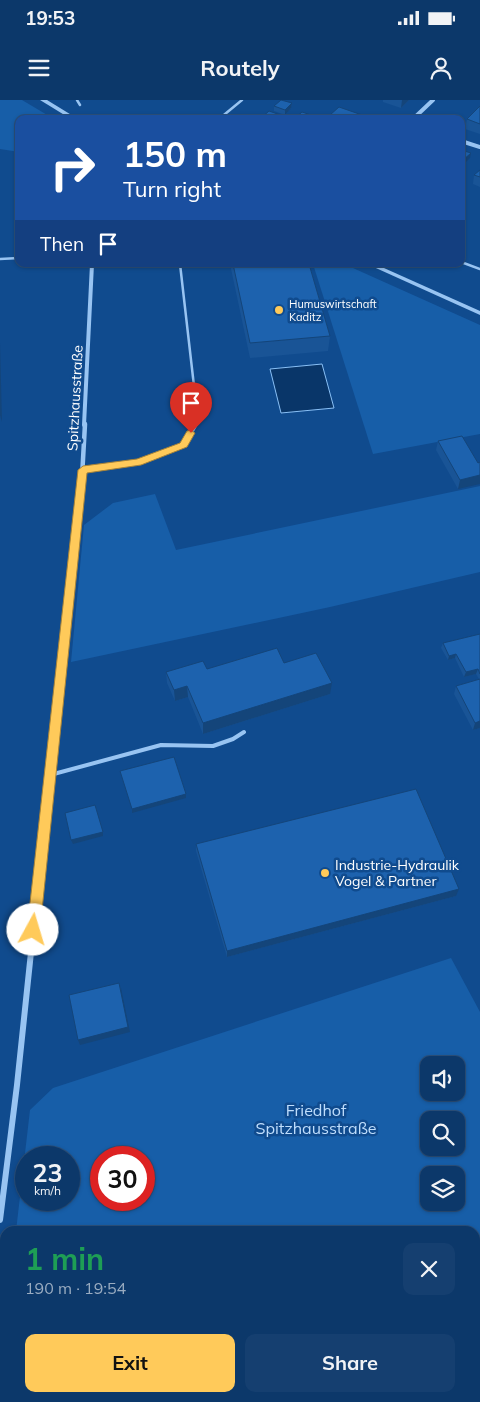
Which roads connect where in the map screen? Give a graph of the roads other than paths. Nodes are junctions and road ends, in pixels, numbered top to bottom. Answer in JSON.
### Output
{"nodes":[{"id":1,"x":43,"y":100,"type":"edge"},
{"id":2,"x":77,"y":100,"type":"edge"},
{"id":3,"x":242,"y":100,"type":"edge"},
{"id":4,"x":433,"y":100,"type":"edge"},
{"id":5,"x":80,"y":105,"type":"dead end"},
{"id":6,"x":68,"y":115,"type":"edge"},
{"id":7,"x":224,"y":115,"type":"edge"},
{"id":8,"x":416,"y":115,"type":"edge"},
{"id":9,"x":465,"y":142,"type":"edge"},
{"id":10,"x":480,"y":147,"type":"edge"},
{"id":11,"x":15,"y":258,"type":"edge"},
{"id":12,"x":0,"y":259,"type":"edge"},
{"id":13,"x":465,"y":264,"type":"edge"},
{"id":14,"x":92,"y":267,"type":"edge"},
{"id":15,"x":180,"y":267,"type":"edge"},
{"id":16,"x":377,"y":267,"type":"edge"},
{"id":17,"x":480,"y":270,"type":"edge"},
{"id":18,"x":480,"y":313,"type":"edge"},
{"id":19,"x":83,"y":470,"type":"junction"},
{"id":20,"x":244,"y":732,"type":"dead end"},
{"id":21,"x":50,"y":775,"type":"junction"},
{"id":22,"x":0,"y":1220,"type":"edge"}],
"edges":[{"from":1,"to":6,"type":"street"},
{"from":2,"to":5,"type":"lane"},
{"from":3,"to":7,"type":"lane"},
{"from":4,"to":8,"type":"street"},
{"from":9,"to":10,"type":"street"},
{"from":11,"to":12,"type":"lane"},
{"from":13,"to":17,"type":"lane"},
{"from":14,"to":19,"type":"street","name":"Spitzhausstraße"},
{"from":15,"to":19,"type":"lane"},
{"from":16,"to":18,"type":"street"},
{"from":19,"to":21,"type":"street","name":"Spitzhausstraße"},
{"from":20,"to":21,"type":"lane"},
{"from":21,"to":22,"type":"street","name":"Spitzhausstraße"}]}
